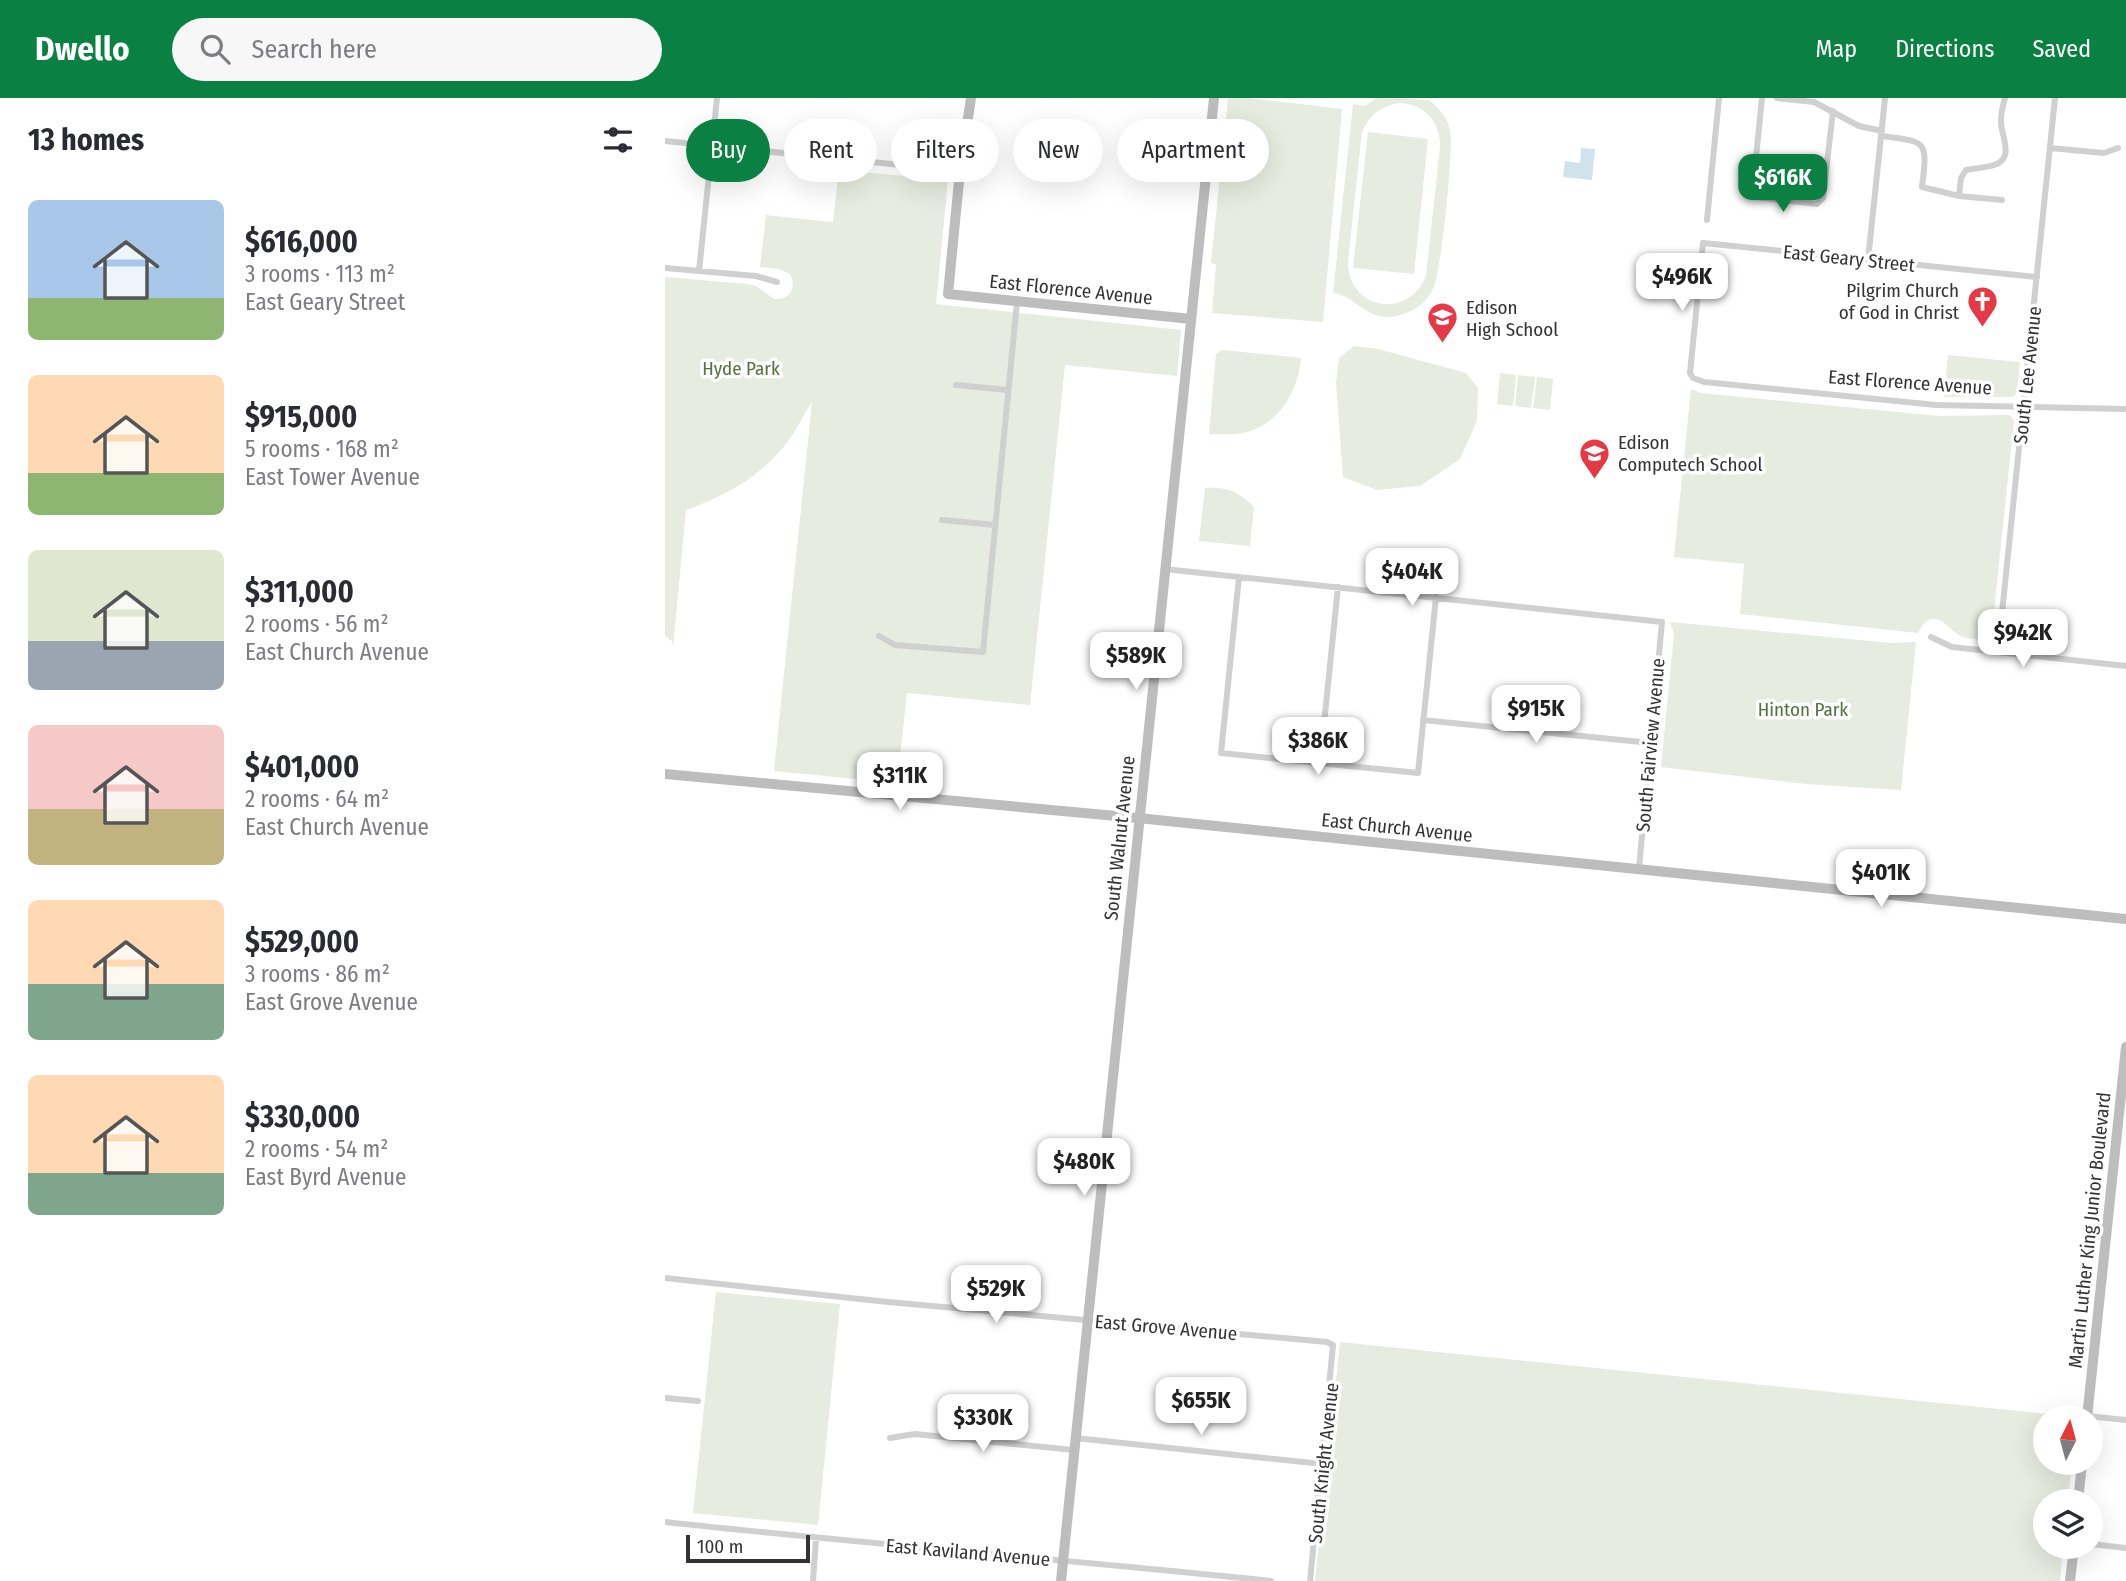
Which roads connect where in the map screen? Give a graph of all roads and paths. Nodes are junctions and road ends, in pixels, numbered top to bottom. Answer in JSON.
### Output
{"nodes":[{"id":1,"x":717,"y":98,"type":"edge"},
{"id":2,"x":971,"y":98,"type":"edge"},
{"id":3,"x":1214,"y":98,"type":"edge"},
{"id":4,"x":1719,"y":98,"type":"edge"},
{"id":5,"x":1762,"y":98,"type":"edge"},
{"id":6,"x":1776,"y":98,"type":"edge"},
{"id":7,"x":1885,"y":98,"type":"edge"},
{"id":8,"x":2005,"y":98,"type":"edge"},
{"id":9,"x":2055,"y":98,"type":"edge"},
{"id":10,"x":1833,"y":111,"type":"junction"},
{"id":11,"x":715,"y":119,"type":"edge"},
{"id":12,"x":968,"y":119,"type":"edge"},
{"id":13,"x":1882,"y":133,"type":"junction"},
{"id":14,"x":665,"y":141,"type":"edge"},
{"id":15,"x":686,"y":143,"type":"edge"},
{"id":16,"x":2050,"y":148,"type":"junction"},
{"id":17,"x":2118,"y":148,"type":"dead end"},
{"id":18,"x":770,"y":151,"type":"edge"},
{"id":19,"x":891,"y":164,"type":"edge"},
{"id":20,"x":708,"y":182,"type":"edge"},
{"id":21,"x":959,"y":182,"type":"edge"},
{"id":22,"x":1959,"y":196,"type":"junction"},
{"id":23,"x":2003,"y":200,"type":"dead end"},
{"id":24,"x":1707,"y":220,"type":"dead end"},
{"id":25,"x":1868,"y":260,"type":"junction"},
{"id":26,"x":665,"y":268,"type":"edge"},
{"id":27,"x":699,"y":271,"type":"junction"},
{"id":28,"x":2037,"y":277,"type":"junction"},
{"id":29,"x":777,"y":282,"type":"dead end"},
{"id":30,"x":1017,"y":302,"type":"junction"},
{"id":31,"x":1191,"y":319,"type":"junction"},
{"id":32,"x":1693,"y":378,"type":"joint"},
{"id":33,"x":956,"y":385,"type":"dead end"},
{"id":34,"x":1007,"y":390,"type":"junction"},
{"id":35,"x":2024,"y":406,"type":"junction"},
{"id":36,"x":2126,"y":409,"type":"edge"},
{"id":37,"x":942,"y":520,"type":"dead end"},
{"id":38,"x":995,"y":525,"type":"junction"},
{"id":39,"x":1164,"y":569,"type":"junction"},
{"id":40,"x":1239,"y":578,"type":"junction"},
{"id":41,"x":1338,"y":587,"type":"junction"},
{"id":42,"x":1436,"y":597,"type":"junction"},
{"id":43,"x":879,"y":636,"type":"dead end"},
{"id":44,"x":1931,"y":637,"type":"dead end"},
{"id":45,"x":1998,"y":652,"type":"junction"},
{"id":46,"x":2126,"y":666,"type":"edge"},
{"id":47,"x":1423,"y":720,"type":"junction"},
{"id":48,"x":1651,"y":743,"type":"junction"},
{"id":49,"x":1320,"y":763,"type":"junction"},
{"id":50,"x":665,"y":774,"type":"edge"},
{"id":51,"x":1138,"y":818,"type":"junction"},
{"id":52,"x":1639,"y":868,"type":"junction"},
{"id":53,"x":2126,"y":919,"type":"edge"},
{"id":54,"x":2126,"y":1047,"type":"edge"},
{"id":55,"x":665,"y":1279,"type":"edge"},
{"id":56,"x":1087,"y":1320,"type":"junction"},
{"id":57,"x":1333,"y":1345,"type":"joint"},
{"id":58,"x":665,"y":1398,"type":"edge"},
{"id":59,"x":698,"y":1401,"type":"dead end"},
{"id":60,"x":2088,"y":1405,"type":"edge"},
{"id":61,"x":2103,"y":1418,"type":"edge"},
{"id":62,"x":2126,"y":1420,"type":"edge"},
{"id":63,"x":890,"y":1438,"type":"dead end"},
{"id":64,"x":1075,"y":1438,"type":"junction"},
{"id":65,"x":1074,"y":1450,"type":"junction"},
{"id":66,"x":1323,"y":1464,"type":"junction"},
{"id":67,"x":665,"y":1522,"type":"edge"},
{"id":68,"x":816,"y":1539,"type":"junction"},
{"id":69,"x":2103,"y":1545,"type":"edge"},
{"id":70,"x":2126,"y":1548,"type":"edge"},
{"id":71,"x":2073,"y":1559,"type":"edge"},
{"id":72,"x":1063,"y":1560,"type":"junction"},
{"id":73,"x":813,"y":1581,"type":"edge"},
{"id":74,"x":1061,"y":1581,"type":"edge"},
{"id":75,"x":1271,"y":1581,"type":"edge"},
{"id":76,"x":1310,"y":1581,"type":"edge"},
{"id":77,"x":2070,"y":1581,"type":"edge"}],
"edges":[{"from":1,"to":11,"type":"street"},
{"from":2,"to":12,"type":"street"},
{"from":3,"to":31,"type":"street","name":"South Walnut Avenue"},
{"from":4,"to":24,"type":"street"},
{"from":5,"to":10,"type":"street"},
{"from":6,"to":10,"type":"street"},
{"from":7,"to":13,"type":"street"},
{"from":8,"to":22,"type":"street"},
{"from":9,"to":16,"type":"street","name":"South Lee Avenue"},
{"from":10,"to":13,"type":"street"},
{"from":13,"to":22,"type":"street"},
{"from":13,"to":25,"type":"street"},
{"from":14,"to":15,"type":"street"},
{"from":16,"to":17,"type":"street"},
{"from":16,"to":28,"type":"street","name":"South Lee Avenue"},
{"from":18,"to":19,"type":"street"},
{"from":20,"to":27,"type":"street"},
{"from":21,"to":30,"type":"street","name":"East Florence Avenue"},
{"from":22,"to":23,"type":"street"},
{"from":25,"to":28,"type":"street","name":"East Geary Street"},
{"from":25,"to":32,"type":"street","name":"East Geary Street"},
{"from":26,"to":27,"type":"street"},
{"from":27,"to":29,"type":"street"},
{"from":28,"to":35,"type":"street","name":"South Lee Avenue"},
{"from":30,"to":31,"type":"street","name":"East Florence Avenue"},
{"from":30,"to":34,"type":"street"},
{"from":31,"to":39,"type":"street","name":"South Walnut Avenue"},
{"from":32,"to":35,"type":"street","name":"East Florence Avenue"},
{"from":33,"to":34,"type":"street"},
{"from":34,"to":38,"type":"street"},
{"from":35,"to":36,"type":"street","name":"East Florence Avenue"},
{"from":35,"to":45,"type":"street","name":"South Lee Avenue"},
{"from":37,"to":38,"type":"street"},
{"from":38,"to":43,"type":"street"},
{"from":39,"to":40,"type":"street"},
{"from":39,"to":51,"type":"street","name":"South Walnut Avenue"},
{"from":40,"to":41,"type":"street"},
{"from":40,"to":49,"type":"street"},
{"from":41,"to":42,"type":"street"},
{"from":41,"to":49,"type":"street"},
{"from":42,"to":47,"type":"street"},
{"from":42,"to":48,"type":"street","name":"South Fairview Avenue"},
{"from":44,"to":45,"type":"street"},
{"from":45,"to":46,"type":"street"},
{"from":47,"to":48,"type":"street"},
{"from":47,"to":49,"type":"street"},
{"from":48,"to":52,"type":"street","name":"South Fairview Avenue"},
{"from":50,"to":51,"type":"street","name":"East Church Avenue"},
{"from":51,"to":52,"type":"street","name":"East Church Avenue"},
{"from":51,"to":56,"type":"street","name":"South Walnut Avenue"},
{"from":52,"to":53,"type":"street","name":"East Church Avenue"},
{"from":54,"to":60,"type":"street","name":"Martin Luther King Junior Boulevard"},
{"from":55,"to":56,"type":"street","name":"East Grove Avenue"},
{"from":56,"to":57,"type":"street","name":"East Grove Avenue"},
{"from":56,"to":64,"type":"street","name":"South Walnut Avenue"},
{"from":57,"to":66,"type":"street","name":"South Knight Avenue"},
{"from":58,"to":59,"type":"street"},
{"from":61,"to":62,"type":"street"},
{"from":63,"to":65,"type":"street"},
{"from":64,"to":65,"type":"street","name":"South Walnut Avenue"},
{"from":64,"to":66,"type":"street"},
{"from":65,"to":72,"type":"street","name":"South Walnut Avenue"},
{"from":66,"to":76,"type":"street","name":"South Knight Avenue"},
{"from":67,"to":68,"type":"street","name":"East Kaviland Avenue"},
{"from":68,"to":72,"type":"street","name":"East Kaviland Avenue"},
{"from":68,"to":73,"type":"street"},
{"from":69,"to":70,"type":"street"},
{"from":71,"to":77,"type":"street"},
{"from":72,"to":74,"type":"street","name":"South Walnut Avenue"},
{"from":72,"to":75,"type":"street","name":"East Kaviland Avenue"}]}
